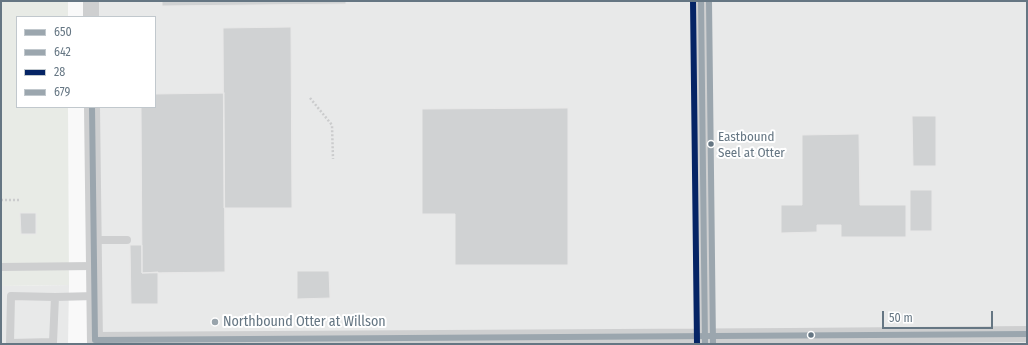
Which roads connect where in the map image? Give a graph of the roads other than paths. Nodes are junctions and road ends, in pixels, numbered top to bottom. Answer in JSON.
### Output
{"nodes":[{"id":1,"x":91,"y":1,"type":"edge"},
{"id":2,"x":701,"y":1,"type":"edge"},
{"id":3,"x":91,"y":16,"type":"edge"},
{"id":4,"x":93,"y":108,"type":"edge"},
{"id":5,"x":94,"y":240,"type":"junction"},
{"id":6,"x":127,"y":240,"type":"dead end"},
{"id":7,"x":94,"y":266,"type":"junction"},
{"id":8,"x":1,"y":267,"type":"edge"},
{"id":9,"x":94,"y":296,"type":"junction"},
{"id":10,"x":55,"y":297,"type":"junction"},
{"id":11,"x":1027,"y":334,"type":"edge"},
{"id":12,"x":705,"y":340,"type":"edge"},
{"id":13,"x":95,"y":342,"type":"edge"}],
"edges":[{"from":1,"to":3,"type":"street"},
{"from":2,"to":12,"type":"street"},
{"from":4,"to":5,"type":"street"},
{"from":5,"to":6,"type":"lane"},
{"from":5,"to":7,"type":"street"},
{"from":7,"to":8,"type":"lane"},
{"from":7,"to":9,"type":"street"},
{"from":9,"to":10,"type":"lane"},
{"from":9,"to":13,"type":"street"},
{"from":10,"to":10,"type":"lane"},
{"from":11,"to":12,"type":"street"},
{"from":12,"to":13,"type":"street"}]}
